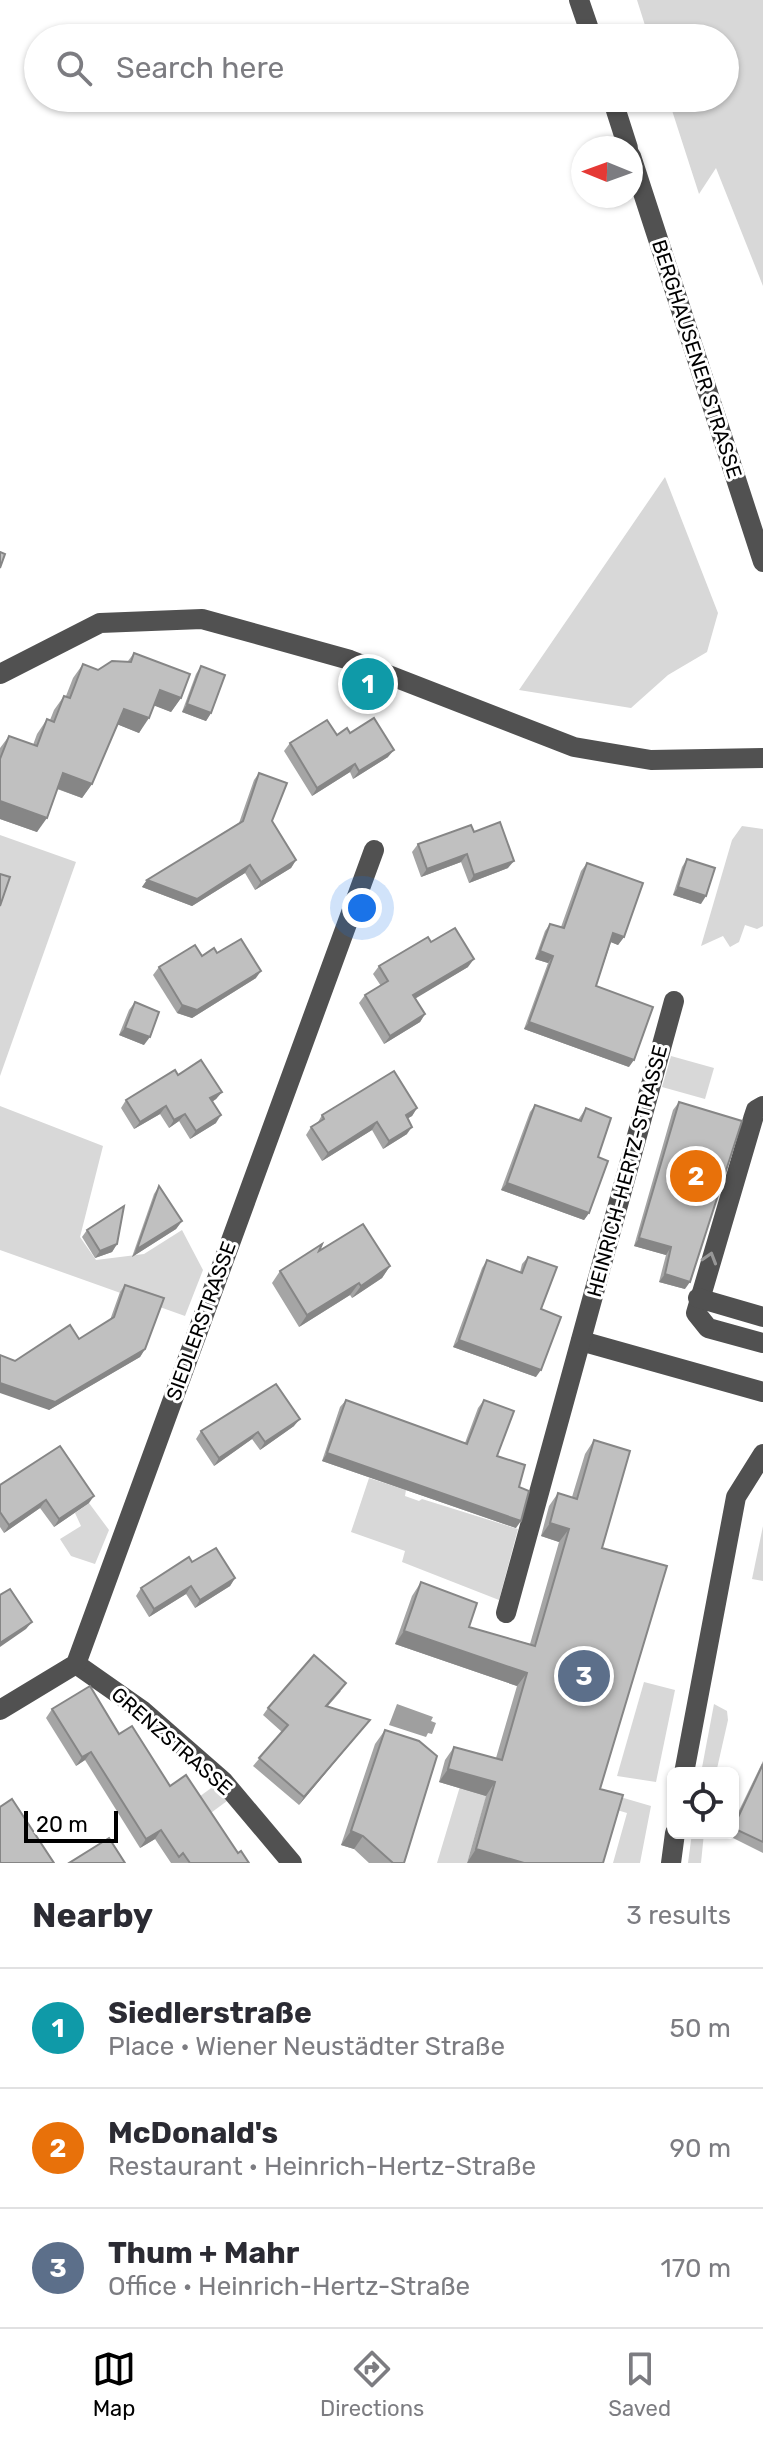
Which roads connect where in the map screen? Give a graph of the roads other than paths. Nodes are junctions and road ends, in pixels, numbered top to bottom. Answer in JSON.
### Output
{"nodes":[{"id":1,"x":579,"y":0,"type":"edge"},
{"id":2,"x":587,"y":24,"type":"edge"},
{"id":3,"x":616,"y":112,"type":"edge"},
{"id":4,"x":624,"y":136,"type":"edge"},
{"id":5,"x":643,"y":193,"type":"edge"},
{"id":6,"x":763,"y":562,"type":"edge"},
{"id":7,"x":0,"y":674,"type":"edge"},
{"id":8,"x":763,"y":758,"type":"edge"},
{"id":9,"x":374,"y":850,"type":"dead end"},
{"id":10,"x":674,"y":1001,"type":"dead end"},
{"id":11,"x":763,"y":1106,"type":"edge"},
{"id":12,"x":698,"y":1298,"type":"junction"},
{"id":13,"x":763,"y":1317,"type":"edge"},
{"id":14,"x":581,"y":1341,"type":"junction"},
{"id":15,"x":763,"y":1343,"type":"edge"},
{"id":16,"x":763,"y":1392,"type":"edge"},
{"id":17,"x":763,"y":1454,"type":"edge"},
{"id":18,"x":506,"y":1613,"type":"dead end"},
{"id":19,"x":76,"y":1664,"type":"junction"},
{"id":20,"x":0,"y":1710,"type":"edge"},
{"id":21,"x":685,"y":1767,"type":"edge"},
{"id":22,"x":674,"y":1839,"type":"edge"},
{"id":23,"x":292,"y":1863,"type":"edge"},
{"id":24,"x":671,"y":1863,"type":"edge"}],
"edges":[{"from":1,"to":2,"type":"street"},
{"from":3,"to":4,"type":"street"},
{"from":5,"to":6,"type":"street","name":"BERGHAUSENER STRASSE"},
{"from":7,"to":8,"type":"street"},
{"from":9,"to":19,"type":"street","name":"SIEDLERSTRASSE"},
{"from":10,"to":14,"type":"street","name":"HEINRICH-HERTZ-STRASSE"},
{"from":12,"to":11,"type":"street","one_way":true},
{"from":12,"to":13,"type":"street"},
{"from":12,"to":15,"type":"street"},
{"from":14,"to":16,"type":"street"},
{"from":14,"to":18,"type":"street","name":"HEINRICH-HERTZ-STRASSE"},
{"from":17,"to":21,"type":"street"},
{"from":19,"to":20,"type":"street"},
{"from":19,"to":23,"type":"street","name":"GRENZSTRASSE"},
{"from":22,"to":24,"type":"street"}]}
